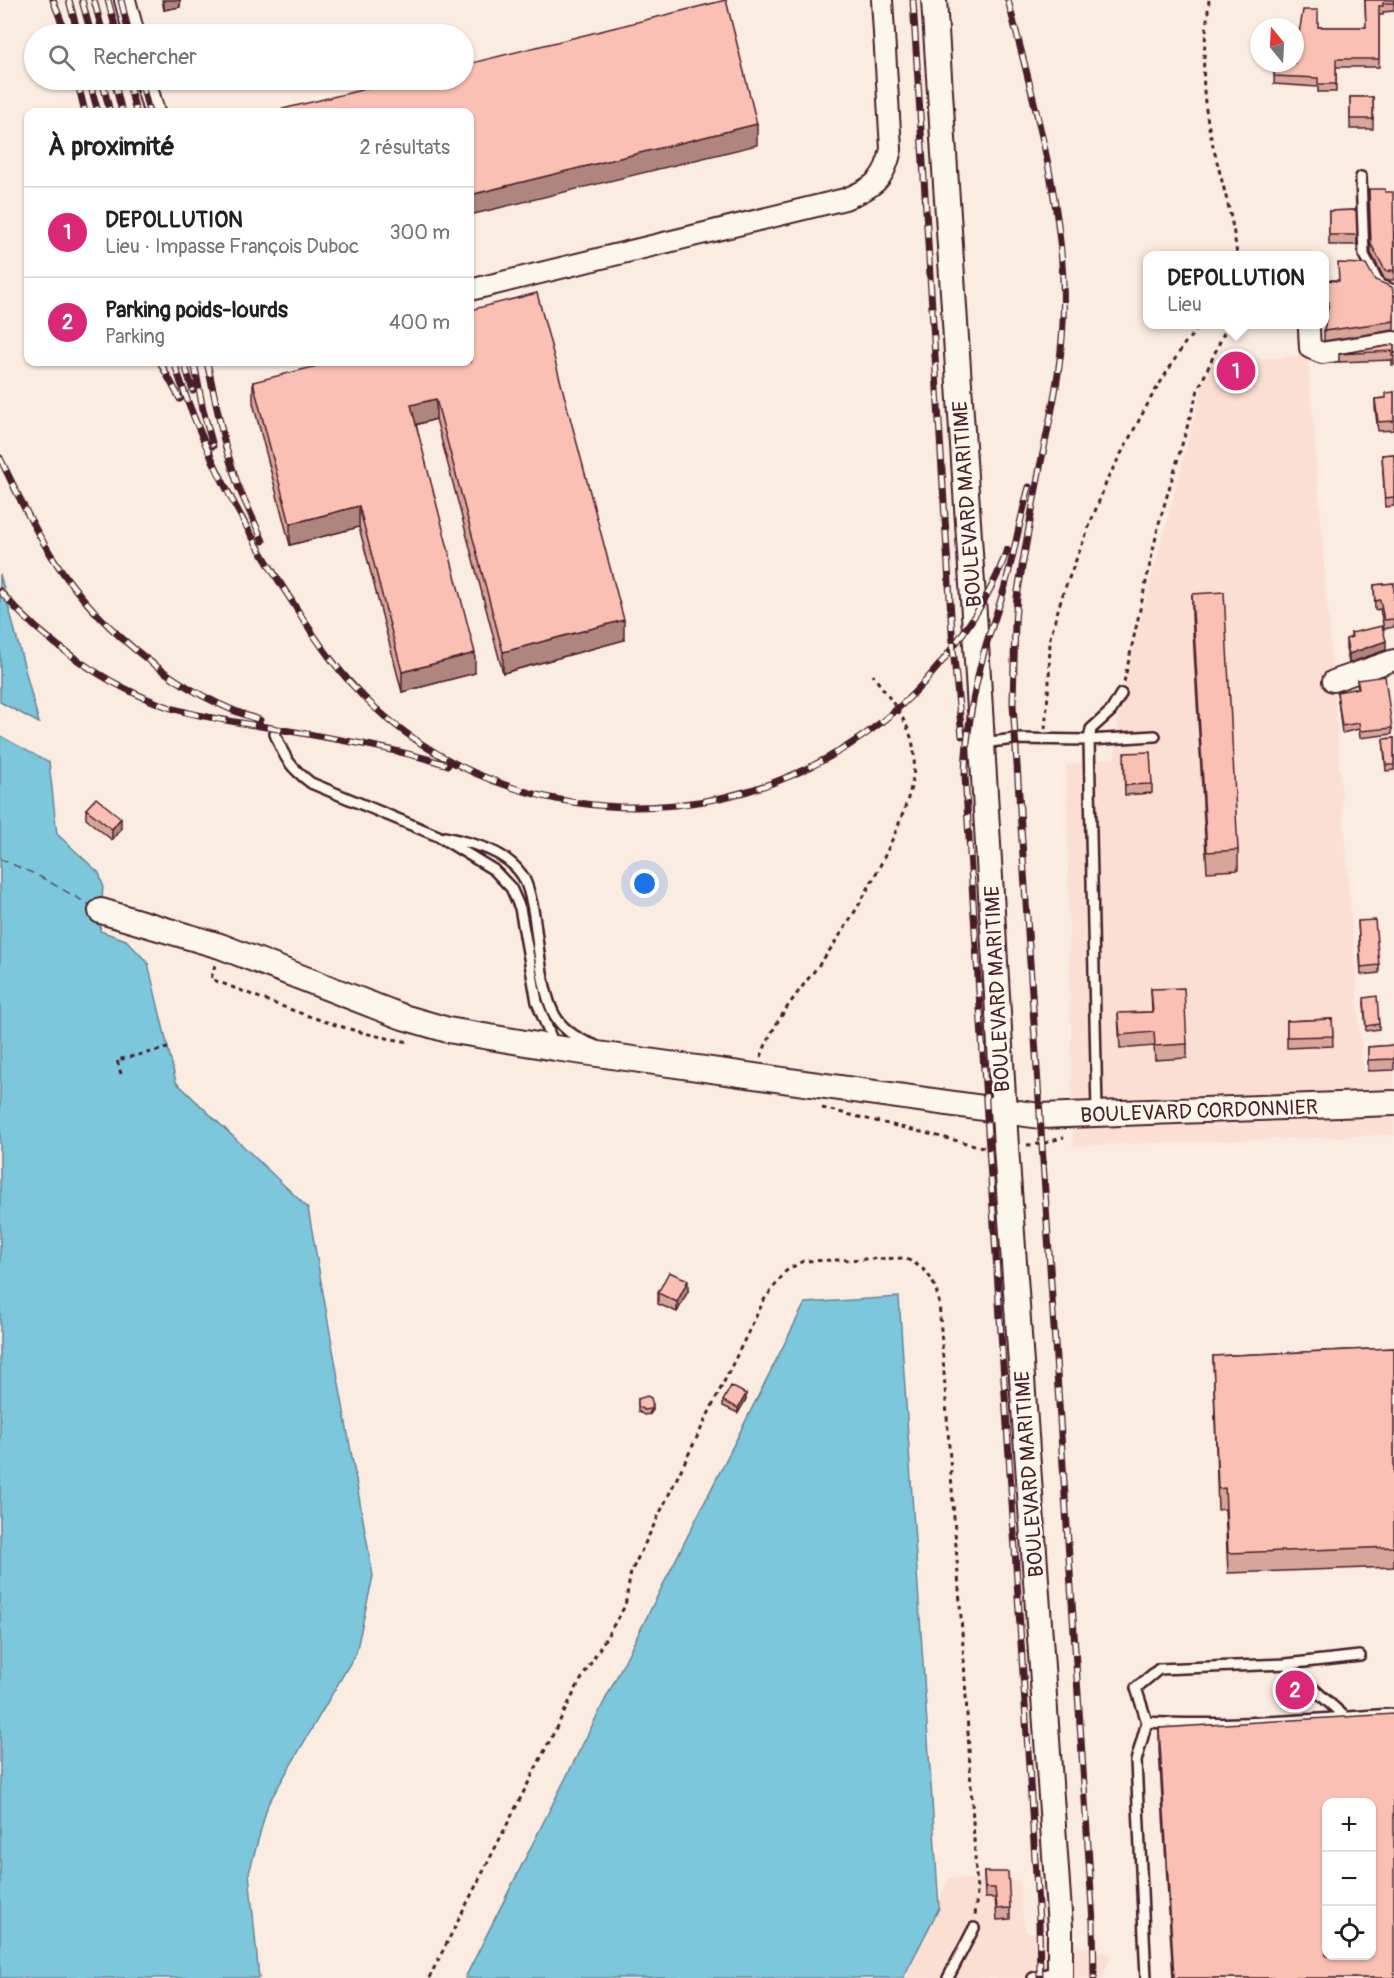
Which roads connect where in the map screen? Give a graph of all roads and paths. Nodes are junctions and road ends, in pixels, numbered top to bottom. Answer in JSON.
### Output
{"nodes":[{"id":1,"x":125,"y":0,"type":"edge"},
{"id":2,"x":882,"y":0,"type":"edge"},
{"id":3,"x":934,"y":0,"type":"edge"},
{"id":4,"x":1209,"y":0,"type":"edge"},
{"id":5,"x":131,"y":24,"type":"edge"},
{"id":6,"x":148,"y":90,"type":"edge"},
{"id":7,"x":153,"y":108,"type":"edge"},
{"id":8,"x":1361,"y":177,"type":"dead end"},
{"id":9,"x":1237,"y":251,"type":"edge"},
{"id":10,"x":474,"y":289,"type":"edge"},
{"id":11,"x":1394,"y":290,"type":"edge"},
{"id":12,"x":1198,"y":329,"type":"edge"},
{"id":13,"x":1226,"y":329,"type":"edge"},
{"id":14,"x":1309,"y":330,"type":"dead end"},
{"id":15,"x":1394,"y":342,"type":"edge"},
{"id":16,"x":1394,"y":660,"type":"edge"},
{"id":17,"x":873,"y":675,"type":"dead end"},
{"id":18,"x":1333,"y":681,"type":"dead end"},
{"id":19,"x":1121,"y":694,"type":"joint"},
{"id":20,"x":275,"y":735,"type":"dead end"},
{"id":21,"x":1155,"y":736,"type":"dead end"},
{"id":22,"x":1044,"y":739,"type":"junction"},
{"id":23,"x":1089,"y":740,"type":"junction"},
{"id":24,"x":982,"y":743,"type":"junction"},
{"id":25,"x":438,"y":836,"type":"junction"},
{"id":26,"x":101,"y":911,"type":"dead end"},
{"id":27,"x":168,"y":1048,"type":"dead end"},
{"id":28,"x":555,"y":1048,"type":"junction"},
{"id":29,"x":651,"y":1062,"type":"junction"},
{"id":30,"x":121,"y":1074,"type":"dead end"},
{"id":31,"x":755,"y":1076,"type":"junction"},
{"id":32,"x":1394,"y":1104,"type":"edge"},
{"id":33,"x":1004,"y":1111,"type":"junction"},
{"id":34,"x":1097,"y":1114,"type":"junction"},
{"id":35,"x":1360,"y":1656,"type":"dead end"},
{"id":36,"x":1286,"y":1664,"type":"junction"},
{"id":37,"x":1394,"y":1714,"type":"edge"},
{"id":38,"x":1345,"y":1717,"type":"junction"},
{"id":39,"x":1147,"y":1722,"type":"junction"},
{"id":40,"x":974,"y":1928,"type":"joint"},
{"id":41,"x":1060,"y":1974,"type":"edge"},
{"id":42,"x":429,"y":1978,"type":"edge"},
{"id":43,"x":948,"y":1978,"type":"edge"},
{"id":44,"x":1033,"y":1978,"type":"edge"},
{"id":45,"x":1146,"y":1978,"type":"edge"}],
"edges":[{"from":1,"to":5,"type":"street"},
{"from":2,"to":10,"type":"street"},
{"from":3,"to":24,"type":"street","name":"BOULEVARD MARITIME"},
{"from":4,"to":9,"type":"path"},
{"from":6,"to":7,"type":"street"},
{"from":8,"to":11,"type":"lane"},
{"from":12,"to":22,"type":"path"},
{"from":13,"to":19,"type":"path"},
{"from":14,"to":15,"type":"street"},
{"from":16,"to":18,"type":"street"},
{"from":17,"to":31,"type":"path"},
{"from":19,"to":23,"type":"lane"},
{"from":20,"to":25,"type":"lane"},
{"from":21,"to":23,"type":"lane"},
{"from":22,"to":23,"type":"lane"},
{"from":22,"to":24,"type":"lane"},
{"from":23,"to":34,"type":"lane"},
{"from":24,"to":33,"type":"street","name":"BOULEVARD MARITIME"},
{"from":25,"to":28,"type":"lane"},
{"from":25,"to":29,"type":"lane"},
{"from":26,"to":28,"type":"street","name":"BOULEVARD CORDONNIER"},
{"from":27,"to":30,"type":"path"},
{"from":28,"to":29,"type":"street","name":"BOULEVARD CORDONNIER"},
{"from":29,"to":31,"type":"street","name":"BOULEVARD CORDONNIER"},
{"from":31,"to":33,"type":"street","name":"BOULEVARD CORDONNIER"},
{"from":32,"to":34,"type":"street","name":"BOULEVARD CORDONNIER"},
{"from":33,"to":34,"type":"street","name":"BOULEVARD CORDONNIER"},
{"from":33,"to":41,"type":"street","name":"BOULEVARD MARITIME"},
{"from":35,"to":36,"type":"lane"},
{"from":36,"to":38,"type":"lane"},
{"from":36,"to":39,"type":"lane"},
{"from":37,"to":38,"type":"lane"},
{"from":38,"to":39,"type":"lane"},
{"from":39,"to":45,"type":"lane"},
{"from":40,"to":42,"type":"path"},
{"from":40,"to":43,"type":"lane"},
{"from":41,"to":44,"type":"lane"}]}
